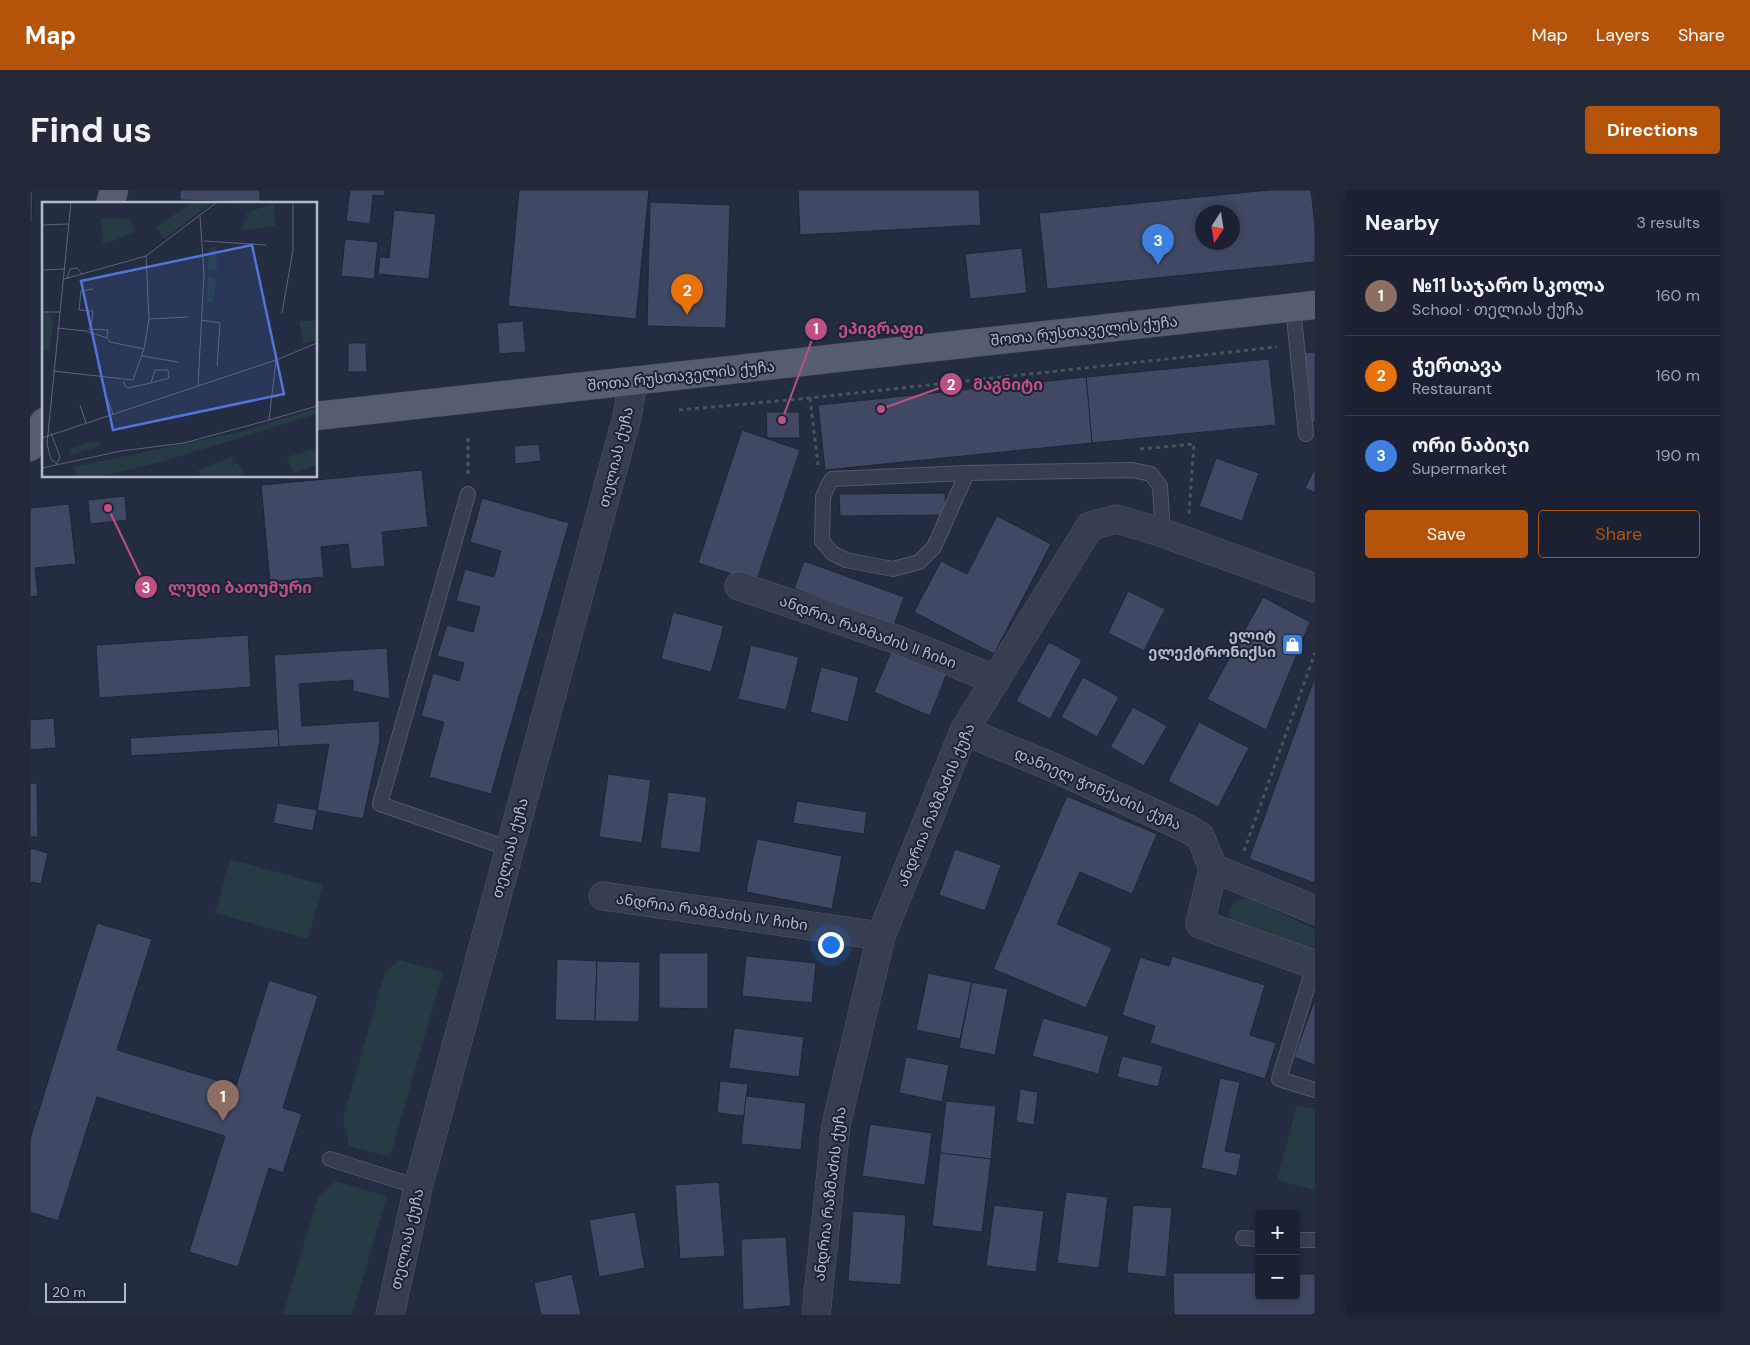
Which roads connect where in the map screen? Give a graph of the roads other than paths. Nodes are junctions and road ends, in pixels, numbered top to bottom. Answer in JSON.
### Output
{"nodes":[{"id":1,"x":1304,"y":306,"type":"edge"},
{"id":2,"x":634,"y":382,"type":"junction"},
{"id":3,"x":318,"y":416,"type":"edge"},
{"id":4,"x":42,"y":425,"type":"edge"},
{"id":5,"x":1306,"y":434,"type":"dead end"},
{"id":6,"x":30,"y":446,"type":"edge"},
{"id":7,"x":966,"y":474,"type":"junction"},
{"id":8,"x":468,"y":494,"type":"road end"},
{"id":9,"x":1164,"y":533,"type":"junction"},
{"id":10,"x":739,"y":586,"type":"dead end"},
{"id":11,"x":1315,"y":588,"type":"edge"},
{"id":12,"x":996,"y":680,"type":"junction"},
{"id":13,"x":964,"y":731,"type":"junction"},
{"id":14,"x":510,"y":849,"type":"junction"},
{"id":15,"x":1213,"y":868,"type":"junction"},
{"id":16,"x":603,"y":896,"type":"dead end"},
{"id":17,"x":1315,"y":910,"type":"edge"},
{"id":18,"x":881,"y":936,"type":"junction"},
{"id":19,"x":1314,"y":965,"type":"edge"},
{"id":20,"x":1315,"y":1090,"type":"edge"},
{"id":21,"x":330,"y":1159,"type":"dead end"},
{"id":22,"x":418,"y":1187,"type":"junction"},
{"id":23,"x":1243,"y":1238,"type":"dead end"},
{"id":24,"x":1255,"y":1239,"type":"edge"},
{"id":25,"x":1300,"y":1240,"type":"edge"},
{"id":26,"x":1315,"y":1240,"type":"edge"},
{"id":27,"x":390,"y":1315,"type":"edge"},
{"id":28,"x":816,"y":1315,"type":"edge"}],
"edges":[{"from":1,"to":2,"type":"main road","name":"შოთა რუსთაველის ქუჩა"},
{"from":1,"to":5,"type":"lane"},
{"from":2,"to":3,"type":"main road","name":"შოთა რუსთაველის ქუჩა"},
{"from":2,"to":14,"type":"street","name":"თელიას ქუჩა"},
{"from":4,"to":6,"type":"main road"},
{"from":7,"to":7,"type":"lane"},
{"from":7,"to":9,"type":"lane"},
{"from":8,"to":14,"type":"lane"},
{"from":9,"to":11,"type":"street","name":"ანდრია რაზმაძის ქუჩა"},
{"from":9,"to":12,"type":"street","name":"ანდრია რაზმაძის ქუჩა"},
{"from":10,"to":12,"type":"street","name":"ანდრია რაზმაძის II ჩიხი"},
{"from":12,"to":13,"type":"street","name":"ანდრია რაზმაძის ქუჩა"},
{"from":13,"to":15,"type":"street","name":"დანიელ ჭონქაძის ქუჩა"},
{"from":13,"to":18,"type":"street","name":"ანდრია რაზმაძის ქუჩა"},
{"from":14,"to":22,"type":"street","name":"თელიას ქუჩა"},
{"from":15,"to":17,"type":"street"},
{"from":15,"to":19,"type":"street"},
{"from":16,"to":18,"type":"street","name":"ანდრია რაზმაძის IV ჩიხი"},
{"from":18,"to":28,"type":"street","name":"ანდრია რაზმაძის ქუჩა"},
{"from":19,"to":20,"type":"lane"},
{"from":21,"to":22,"type":"lane"},
{"from":22,"to":27,"type":"street","name":"თელიას ქუჩა"},
{"from":23,"to":24,"type":"lane"},
{"from":25,"to":26,"type":"lane"}]}
